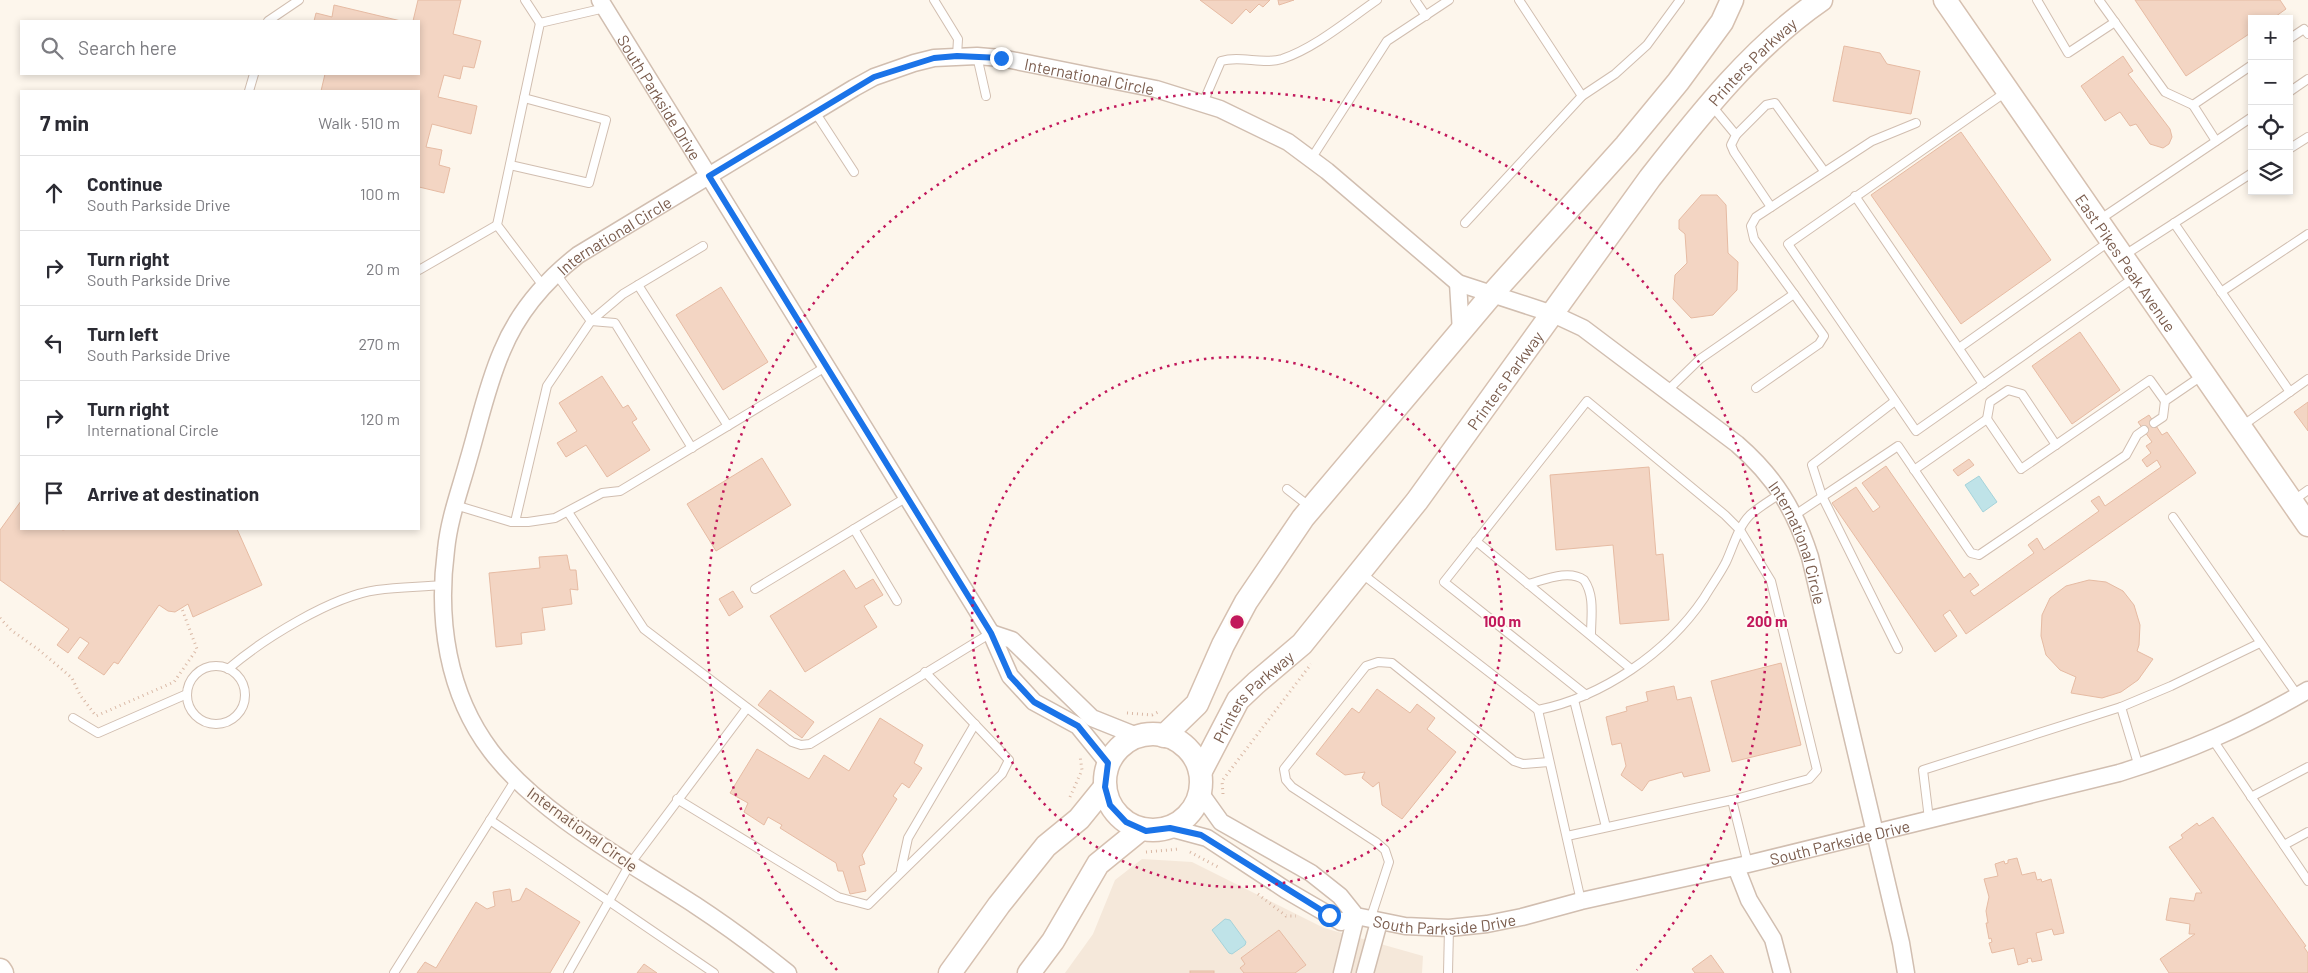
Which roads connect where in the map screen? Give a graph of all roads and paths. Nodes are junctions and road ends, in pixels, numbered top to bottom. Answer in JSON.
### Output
{"nodes":[{"id":1,"x":299,"y":0,"type":"edge"},
{"id":2,"x":525,"y":0,"type":"edge"},
{"id":3,"x":934,"y":0,"type":"edge"},
{"id":4,"x":1377,"y":0,"type":"edge"},
{"id":5,"x":1415,"y":0,"type":"edge"},
{"id":6,"x":1449,"y":0,"type":"edge"},
{"id":7,"x":1519,"y":0,"type":"edge"},
{"id":8,"x":1680,"y":0,"type":"edge"},
{"id":9,"x":1732,"y":0,"type":"edge"},
{"id":10,"x":1740,"y":0,"type":"edge"},
{"id":11,"x":1821,"y":0,"type":"edge"},
{"id":12,"x":1945,"y":0,"type":"edge"},
{"id":13,"x":2037,"y":0,"type":"edge"},
{"id":14,"x":2099,"y":0,"type":"edge"},
{"id":15,"x":603,"y":4,"type":"edge"},
{"id":16,"x":1426,"y":16,"type":"junction"},
{"id":17,"x":269,"y":20,"type":"edge"},
{"id":18,"x":1722,"y":22,"type":"junction"},
{"id":19,"x":2115,"y":22,"type":"junction"},
{"id":20,"x":540,"y":23,"type":"junction"},
{"id":21,"x":2308,"y":34,"type":"edge"},
{"id":22,"x":2293,"y":36,"type":"edge"},
{"id":23,"x":957,"y":56,"type":"junction"},
{"id":24,"x":977,"y":56,"type":"junction"},
{"id":25,"x":2248,"y":68,"type":"edge"},
{"id":26,"x":254,"y":75,"type":"edge"},
{"id":27,"x":2308,"y":79,"type":"edge"},
{"id":28,"x":2293,"y":89,"type":"edge"},
{"id":29,"x":249,"y":90,"type":"edge"},
{"id":30,"x":2008,"y":91,"type":"junction"},
{"id":31,"x":986,"y":96,"type":"dead end"},
{"id":32,"x":1582,"y":96,"type":"junction"},
{"id":33,"x":524,"y":98,"type":"junction"},
{"id":34,"x":1203,"y":103,"type":"junction"},
{"id":35,"x":1710,"y":104,"type":"junction"},
{"id":36,"x":2193,"y":105,"type":"junction"},
{"id":37,"x":814,"y":112,"type":"junction"},
{"id":38,"x":2248,"y":120,"type":"edge"},
{"id":39,"x":1916,"y":123,"type":"dead end"},
{"id":40,"x":1736,"y":135,"type":"junction"},
{"id":41,"x":2308,"y":137,"type":"edge"},
{"id":42,"x":2216,"y":141,"type":"junction"},
{"id":43,"x":2293,"y":146,"type":"edge"},
{"id":44,"x":1311,"y":159,"type":"junction"},
{"id":45,"x":510,"y":165,"type":"junction"},
{"id":46,"x":1824,"y":171,"type":"junction"},
{"id":47,"x":854,"y":172,"type":"dead end"},
{"id":48,"x":709,"y":176,"type":"junction"},
{"id":49,"x":2248,"y":176,"type":"edge"},
{"id":50,"x":1855,"y":196,"type":"junction"},
{"id":51,"x":1771,"y":207,"type":"junction"},
{"id":52,"x":2098,"y":221,"type":"junction"},
{"id":53,"x":1465,"y":223,"type":"dead end"},
{"id":54,"x":2174,"y":223,"type":"junction"},
{"id":55,"x":497,"y":225,"type":"junction"},
{"id":56,"x":2308,"y":234,"type":"edge"},
{"id":57,"x":703,"y":246,"type":"dead end"},
{"id":58,"x":2117,"y":248,"type":"junction"},
{"id":59,"x":420,"y":269,"type":"edge"},
{"id":60,"x":556,"y":274,"type":"junction"},
{"id":61,"x":2136,"y":276,"type":"junction"},
{"id":62,"x":1458,"y":282,"type":"junction"},
{"id":63,"x":638,"y":285,"type":"junction"},
{"id":64,"x":544,"y":287,"type":"junction"},
{"id":65,"x":2221,"y":292,"type":"junction"},
{"id":66,"x":1493,"y":293,"type":"junction"},
{"id":67,"x":1794,"y":294,"type":"junction"},
{"id":68,"x":1553,"y":314,"type":"junction"},
{"id":69,"x":591,"y":321,"type":"junction"},
{"id":70,"x":1461,"y":332,"type":"junction"},
{"id":71,"x":1959,"y":348,"type":"junction"},
{"id":72,"x":827,"y":366,"type":"junction"},
{"id":73,"x":2204,"y":374,"type":"junction"},
{"id":74,"x":2308,"y":379,"type":"edge"},
{"id":75,"x":1983,"y":384,"type":"junction"},
{"id":76,"x":1756,"y":388,"type":"dead end"},
{"id":77,"x":1667,"y":391,"type":"junction"},
{"id":78,"x":2290,"y":392,"type":"junction"},
{"id":79,"x":1895,"y":401,"type":"junction"},
{"id":80,"x":2165,"y":401,"type":"junction"},
{"id":81,"x":1988,"y":419,"type":"junction"},
{"id":82,"x":2154,"y":423,"type":"dead end"},
{"id":83,"x":728,"y":426,"type":"junction"},
{"id":84,"x":2241,"y":427,"type":"junction"},
{"id":85,"x":2144,"y":430,"type":"dead end"},
{"id":86,"x":2056,"y":445,"type":"junction"},
{"id":87,"x":692,"y":448,"type":"junction"},
{"id":88,"x":1914,"y":470,"type":"junction"},
{"id":89,"x":1287,"y":489,"type":"dead end"},
{"id":90,"x":1781,"y":493,"type":"junction"},
{"id":91,"x":1822,"y":496,"type":"junction"},
{"id":92,"x":2300,"y":496,"type":"edge"},
{"id":93,"x":907,"y":497,"type":"junction"},
{"id":94,"x":455,"y":505,"type":"junction"},
{"id":95,"x":1312,"y":508,"type":"junction"},
{"id":96,"x":568,"y":512,"type":"junction"},
{"id":97,"x":1795,"y":515,"type":"junction"},
{"id":98,"x":2173,"y":518,"type":"dead end"},
{"id":99,"x":515,"y":522,"type":"junction"},
{"id":100,"x":2308,"y":525,"type":"edge"},
{"id":101,"x":854,"y":529,"type":"junction"},
{"id":102,"x":1740,"y":530,"type":"junction"},
{"id":103,"x":1476,"y":541,"type":"junction"},
{"id":104,"x":1360,"y":572,"type":"junction"},
{"id":105,"x":1528,"y":584,"type":"junction"},
{"id":106,"x":443,"y":585,"type":"junction"},
{"id":107,"x":755,"y":589,"type":"dead end"},
{"id":108,"x":897,"y":601,"type":"dead end"},
{"id":109,"x":182,"y":609,"type":"dead end"},
{"id":110,"x":0,"y":618,"type":"edge"},
{"id":111,"x":991,"y":633,"type":"junction"},
{"id":112,"x":1591,"y":635,"type":"junction"},
{"id":113,"x":2260,"y":643,"type":"junction"},
{"id":114,"x":1898,"y":649,"type":"dead end"},
{"id":115,"x":228,"y":668,"type":"junction"},
{"id":116,"x":1631,"y":669,"type":"junction"},
{"id":117,"x":925,"y":672,"type":"junction"},
{"id":118,"x":2303,"y":693,"type":"edge"},
{"id":119,"x":187,"y":694,"type":"junction"},
{"id":120,"x":1586,"y":695,"type":"junction"},
{"id":121,"x":1574,"y":700,"type":"junction"},
{"id":122,"x":2122,"y":707,"type":"junction"},
{"id":123,"x":747,"y":708,"type":"junction"},
{"id":124,"x":1166,"y":709,"type":"dead end"},
{"id":125,"x":1538,"y":710,"type":"junction"},
{"id":126,"x":1119,"y":712,"type":"dead end"},
{"id":127,"x":73,"y":718,"type":"dead end"},
{"id":128,"x":975,"y":724,"type":"junction"},
{"id":129,"x":1137,"y":736,"type":"junction"},
{"id":130,"x":1164,"y":736,"type":"junction"},
{"id":131,"x":2213,"y":740,"type":"junction"},
{"id":132,"x":1076,"y":751,"type":"dead end"},
{"id":133,"x":1550,"y":762,"type":"junction"},
{"id":134,"x":1108,"y":763,"type":"junction"},
{"id":135,"x":2139,"y":767,"type":"junction"},
{"id":136,"x":2308,"y":767,"type":"edge"},
{"id":137,"x":1201,"y":771,"type":"junction"},
{"id":138,"x":516,"y":779,"type":"junction"},
{"id":139,"x":1105,"y":787,"type":"junction"},
{"id":140,"x":1201,"y":794,"type":"junction"},
{"id":141,"x":2251,"y":797,"type":"junction"},
{"id":142,"x":678,"y":799,"type":"junction"},
{"id":143,"x":1732,"y":800,"type":"junction"},
{"id":144,"x":1067,"y":804,"type":"dead end"},
{"id":145,"x":1929,"y":819,"type":"junction"},
{"id":146,"x":490,"y":820,"type":"junction"},
{"id":147,"x":1606,"y":827,"type":"junction"},
{"id":148,"x":1170,"y":828,"type":"junction"},
{"id":149,"x":1141,"y":829,"type":"junction"},
{"id":150,"x":1874,"y":832,"type":"junction"},
{"id":151,"x":2308,"y":832,"type":"edge"},
{"id":152,"x":1567,"y":836,"type":"junction"},
{"id":153,"x":2284,"y":845,"type":"junction"},
{"id":154,"x":1140,"y":853,"type":"dead end"},
{"id":155,"x":630,"y":864,"type":"junction"},
{"id":156,"x":1742,"y":865,"type":"junction"},
{"id":157,"x":1221,"y":869,"type":"dead end"},
{"id":158,"x":900,"y":871,"type":"junction"},
{"id":159,"x":2308,"y":881,"type":"edge"},
{"id":160,"x":1256,"y":892,"type":"dead end"},
{"id":161,"x":609,"y":900,"type":"junction"},
{"id":162,"x":1581,"y":900,"type":"junction"},
{"id":163,"x":1329,"y":915,"type":"junction"},
{"id":164,"x":1368,"y":919,"type":"junction"},
{"id":165,"x":1449,"y":928,"type":"junction"},
{"id":166,"x":0,"y":970,"type":"edge"},
{"id":167,"x":2,"y":973,"type":"edge"},
{"id":168,"x":394,"y":973,"type":"edge"},
{"id":169,"x":568,"y":973,"type":"edge"},
{"id":170,"x":714,"y":973,"type":"edge"},
{"id":171,"x":788,"y":973,"type":"edge"},
{"id":172,"x":950,"y":973,"type":"edge"},
{"id":173,"x":1029,"y":973,"type":"edge"},
{"id":174,"x":1342,"y":973,"type":"edge"},
{"id":175,"x":1365,"y":973,"type":"edge"},
{"id":176,"x":1448,"y":973,"type":"edge"},
{"id":177,"x":1782,"y":973,"type":"edge"},
{"id":178,"x":1906,"y":973,"type":"edge"}],
"edges":[{"from":1,"to":17,"type":"lane"},
{"from":2,"to":20,"type":"lane"},
{"from":3,"to":23,"type":"lane"},
{"from":4,"to":34,"type":"lane"},
{"from":5,"to":16,"type":"lane"},
{"from":6,"to":16,"type":"lane"},
{"from":7,"to":32,"type":"lane"},
{"from":8,"to":32,"type":"lane"},
{"from":9,"to":18,"type":"main road"},
{"from":10,"to":18,"type":"main road"},
{"from":11,"to":35,"type":"main road","name":"Printers Parkway"},
{"from":12,"to":30,"type":"main road","name":"East Pikes Peak Avenue"},
{"from":13,"to":19,"type":"lane"},
{"from":14,"to":19,"type":"lane"},
{"from":15,"to":20,"type":"lane"},
{"from":15,"to":48,"type":"street","name":"South Parkside Drive"},
{"from":16,"to":44,"type":"lane"},
{"from":18,"to":66,"type":"main road"},
{"from":19,"to":36,"type":"lane"},
{"from":20,"to":33,"type":"lane"},
{"from":21,"to":22,"type":"lane"},
{"from":23,"to":24,"type":"street","name":"International Circle"},
{"from":23,"to":37,"type":"street","name":"International Circle"},
{"from":24,"to":31,"type":"lane"},
{"from":24,"to":34,"type":"street","name":"International Circle"},
{"from":25,"to":36,"type":"lane"},
{"from":26,"to":29,"type":"lane"},
{"from":27,"to":28,"type":"lane"},
{"from":30,"to":50,"type":"lane"},
{"from":30,"to":52,"type":"main road","name":"East Pikes Peak Avenue"},
{"from":32,"to":53,"type":"lane"},
{"from":33,"to":45,"type":"lane"},
{"from":33,"to":45,"type":"lane"},
{"from":34,"to":44,"type":"street","name":"International Circle"},
{"from":35,"to":40,"type":"lane"},
{"from":35,"to":68,"type":"main road","name":"Printers Parkway"},
{"from":36,"to":42,"type":"lane"},
{"from":37,"to":47,"type":"lane"},
{"from":37,"to":48,"type":"street","name":"International Circle"},
{"from":38,"to":42,"type":"lane"},
{"from":39,"to":46,"type":"lane"},
{"from":40,"to":46,"type":"lane"},
{"from":40,"to":51,"type":"lane"},
{"from":41,"to":43,"type":"lane"},
{"from":42,"to":52,"type":"lane"},
{"from":44,"to":62,"type":"street","name":"International Circle"},
{"from":45,"to":55,"type":"lane"},
{"from":46,"to":51,"type":"lane"},
{"from":48,"to":60,"type":"street","name":"International Circle"},
{"from":48,"to":72,"type":"street","name":"South Parkside Drive"},
{"from":49,"to":54,"type":"lane"},
{"from":50,"to":71,"type":"lane"},
{"from":50,"to":79,"type":"lane"},
{"from":51,"to":67,"type":"lane"},
{"from":52,"to":58,"type":"main road","name":"East Pikes Peak Avenue"},
{"from":54,"to":58,"type":"lane"},
{"from":54,"to":65,"type":"lane"},
{"from":55,"to":59,"type":"lane"},
{"from":55,"to":64,"type":"lane"},
{"from":56,"to":65,"type":"lane"},
{"from":57,"to":63,"type":"lane"},
{"from":58,"to":61,"type":"main road","name":"East Pikes Peak Avenue"},
{"from":58,"to":71,"type":"lane"},
{"from":60,"to":64,"type":"street","name":"International Circle"},
{"from":60,"to":69,"type":"lane"},
{"from":61,"to":73,"type":"main road","name":"East Pikes Peak Avenue"},
{"from":61,"to":75,"type":"lane"},
{"from":62,"to":66,"type":"street","name":"International Circle"},
{"from":62,"to":70,"type":"street"},
{"from":63,"to":69,"type":"lane"},
{"from":63,"to":83,"type":"lane"},
{"from":64,"to":94,"type":"street","name":"International Circle"},
{"from":65,"to":78,"type":"lane"},
{"from":66,"to":68,"type":"street","name":"International Circle"},
{"from":66,"to":70,"type":"main road"},
{"from":67,"to":76,"type":"lane"},
{"from":67,"to":77,"type":"lane"},
{"from":68,"to":77,"type":"street","name":"International Circle"},
{"from":68,"to":104,"type":"main road","name":"Printers Parkway"},
{"from":69,"to":87,"type":"lane"},
{"from":69,"to":99,"type":"lane"},
{"from":70,"to":95,"type":"main road"},
{"from":71,"to":75,"type":"lane"},
{"from":72,"to":83,"type":"lane"},
{"from":72,"to":93,"type":"street","name":"South Parkside Drive"},
{"from":73,"to":80,"type":"lane"},
{"from":73,"to":84,"type":"main road","name":"East Pikes Peak Avenue"},
{"from":74,"to":78,"type":"lane"},
{"from":75,"to":79,"type":"lane"},
{"from":77,"to":90,"type":"street","name":"International Circle"},
{"from":78,"to":84,"type":"lane"},
{"from":79,"to":91,"type":"lane"},
{"from":80,"to":82,"type":"lane"},
{"from":80,"to":86,"type":"lane"},
{"from":81,"to":86,"type":"lane"},
{"from":81,"to":86,"type":"lane"},
{"from":81,"to":88,"type":"lane"},
{"from":83,"to":87,"type":"lane"},
{"from":84,"to":92,"type":"main road","name":"East Pikes Peak Avenue"},
{"from":85,"to":88,"type":"lane"},
{"from":87,"to":96,"type":"lane"},
{"from":88,"to":91,"type":"lane"},
{"from":89,"to":95,"type":"lane"},
{"from":90,"to":97,"type":"street","name":"International Circle"},
{"from":90,"to":102,"type":"lane"},
{"from":91,"to":97,"type":"lane"},
{"from":91,"to":114,"type":"lane"},
{"from":92,"to":100,"type":"main road","name":"East Pikes Peak Avenue"},
{"from":93,"to":101,"type":"lane"},
{"from":93,"to":111,"type":"street","name":"South Parkside Drive"},
{"from":94,"to":99,"type":"lane"},
{"from":94,"to":106,"type":"street","name":"International Circle"},
{"from":95,"to":130,"type":"main road"},
{"from":96,"to":99,"type":"lane"},
{"from":96,"to":123,"type":"lane"},
{"from":97,"to":150,"type":"street","name":"International Circle"},
{"from":98,"to":113,"type":"lane"},
{"from":101,"to":107,"type":"lane"},
{"from":101,"to":108,"type":"lane"},
{"from":102,"to":103,"type":"lane"},
{"from":102,"to":116,"type":"lane"},
{"from":102,"to":143,"type":"lane"},
{"from":103,"to":105,"type":"lane"},
{"from":103,"to":120,"type":"lane"},
{"from":104,"to":125,"type":"lane"},
{"from":104,"to":137,"type":"main road","name":"Printers Parkway"},
{"from":105,"to":112,"type":"lane"},
{"from":105,"to":112,"type":"lane"},
{"from":106,"to":115,"type":"lane"},
{"from":106,"to":138,"type":"street","name":"International Circle"},
{"from":109,"to":110,"type":"path"},
{"from":111,"to":117,"type":"lane"},
{"from":111,"to":129,"type":"street"},
{"from":111,"to":134,"type":"street","name":"South Parkside Drive"},
{"from":112,"to":116,"type":"lane"},
{"from":113,"to":118,"type":"lane"},
{"from":113,"to":122,"type":"lane"},
{"from":115,"to":119,"type":"lane"},
{"from":115,"to":119,"type":"lane"},
{"from":116,"to":120,"type":"lane"},
{"from":117,"to":123,"type":"lane"},
{"from":117,"to":128,"type":"lane"},
{"from":118,"to":131,"type":"street","name":"South Parkside Drive"},
{"from":119,"to":127,"type":"lane"},
{"from":120,"to":121,"type":"lane"},
{"from":121,"to":125,"type":"lane"},
{"from":121,"to":147,"type":"lane"},
{"from":122,"to":135,"type":"lane"},
{"from":122,"to":145,"type":"lane"},
{"from":123,"to":142,"type":"lane"},
{"from":124,"to":126,"type":"path"},
{"from":125,"to":133,"type":"lane"},
{"from":128,"to":158,"type":"lane"},
{"from":128,"to":158,"type":"lane"},
{"from":129,"to":130,"type":"main road"},
{"from":129,"to":134,"type":"main road"},
{"from":130,"to":137,"type":"main road"},
{"from":131,"to":135,"type":"street","name":"South Parkside Drive"},
{"from":131,"to":141,"type":"lane"},
{"from":132,"to":144,"type":"path"},
{"from":133,"to":152,"type":"lane"},
{"from":133,"to":164,"type":"lane"},
{"from":134,"to":139,"type":"main road"},
{"from":135,"to":145,"type":"street","name":"South Parkside Drive"},
{"from":136,"to":141,"type":"lane"},
{"from":137,"to":140,"type":"main road"},
{"from":138,"to":146,"type":"lane"},
{"from":138,"to":155,"type":"street","name":"International Circle"},
{"from":139,"to":149,"type":"main road"},
{"from":139,"to":172,"type":"main road"},
{"from":140,"to":148,"type":"main road","name":"South Parkside Drive"},
{"from":140,"to":164,"type":"street","name":"South Parkside Drive"},
{"from":141,"to":153,"type":"lane"},
{"from":142,"to":155,"type":"lane"},
{"from":142,"to":158,"type":"lane"},
{"from":143,"to":147,"type":"lane"},
{"from":143,"to":156,"type":"lane"},
{"from":145,"to":150,"type":"street","name":"South Parkside Drive"},
{"from":146,"to":161,"type":"lane"},
{"from":146,"to":168,"type":"lane"},
{"from":147,"to":152,"type":"lane"},
{"from":148,"to":149,"type":"main road","name":"South Parkside Drive"},
{"from":148,"to":163,"type":"street","name":"South Parkside Drive"},
{"from":149,"to":173,"type":"main road"},
{"from":150,"to":156,"type":"street","name":"South Parkside Drive"},
{"from":150,"to":178,"type":"street","name":"International Circle"},
{"from":151,"to":153,"type":"lane"},
{"from":152,"to":162,"type":"lane"},
{"from":153,"to":159,"type":"lane"},
{"from":154,"to":157,"type":"path"},
{"from":155,"to":161,"type":"lane"},
{"from":155,"to":171,"type":"street","name":"International Circle"},
{"from":156,"to":162,"type":"street","name":"South Parkside Drive"},
{"from":156,"to":177,"type":"street"},
{"from":160,"to":163,"type":"path"},
{"from":161,"to":169,"type":"lane"},
{"from":161,"to":170,"type":"lane"},
{"from":162,"to":165,"type":"street","name":"South Parkside Drive"},
{"from":163,"to":164,"type":"street","name":"South Parkside Drive"},
{"from":164,"to":165,"type":"street","name":"South Parkside Drive"},
{"from":164,"to":174,"type":"street"},
{"from":164,"to":175,"type":"street"},
{"from":165,"to":176,"type":"lane"},
{"from":166,"to":167,"type":"main road"}]}
